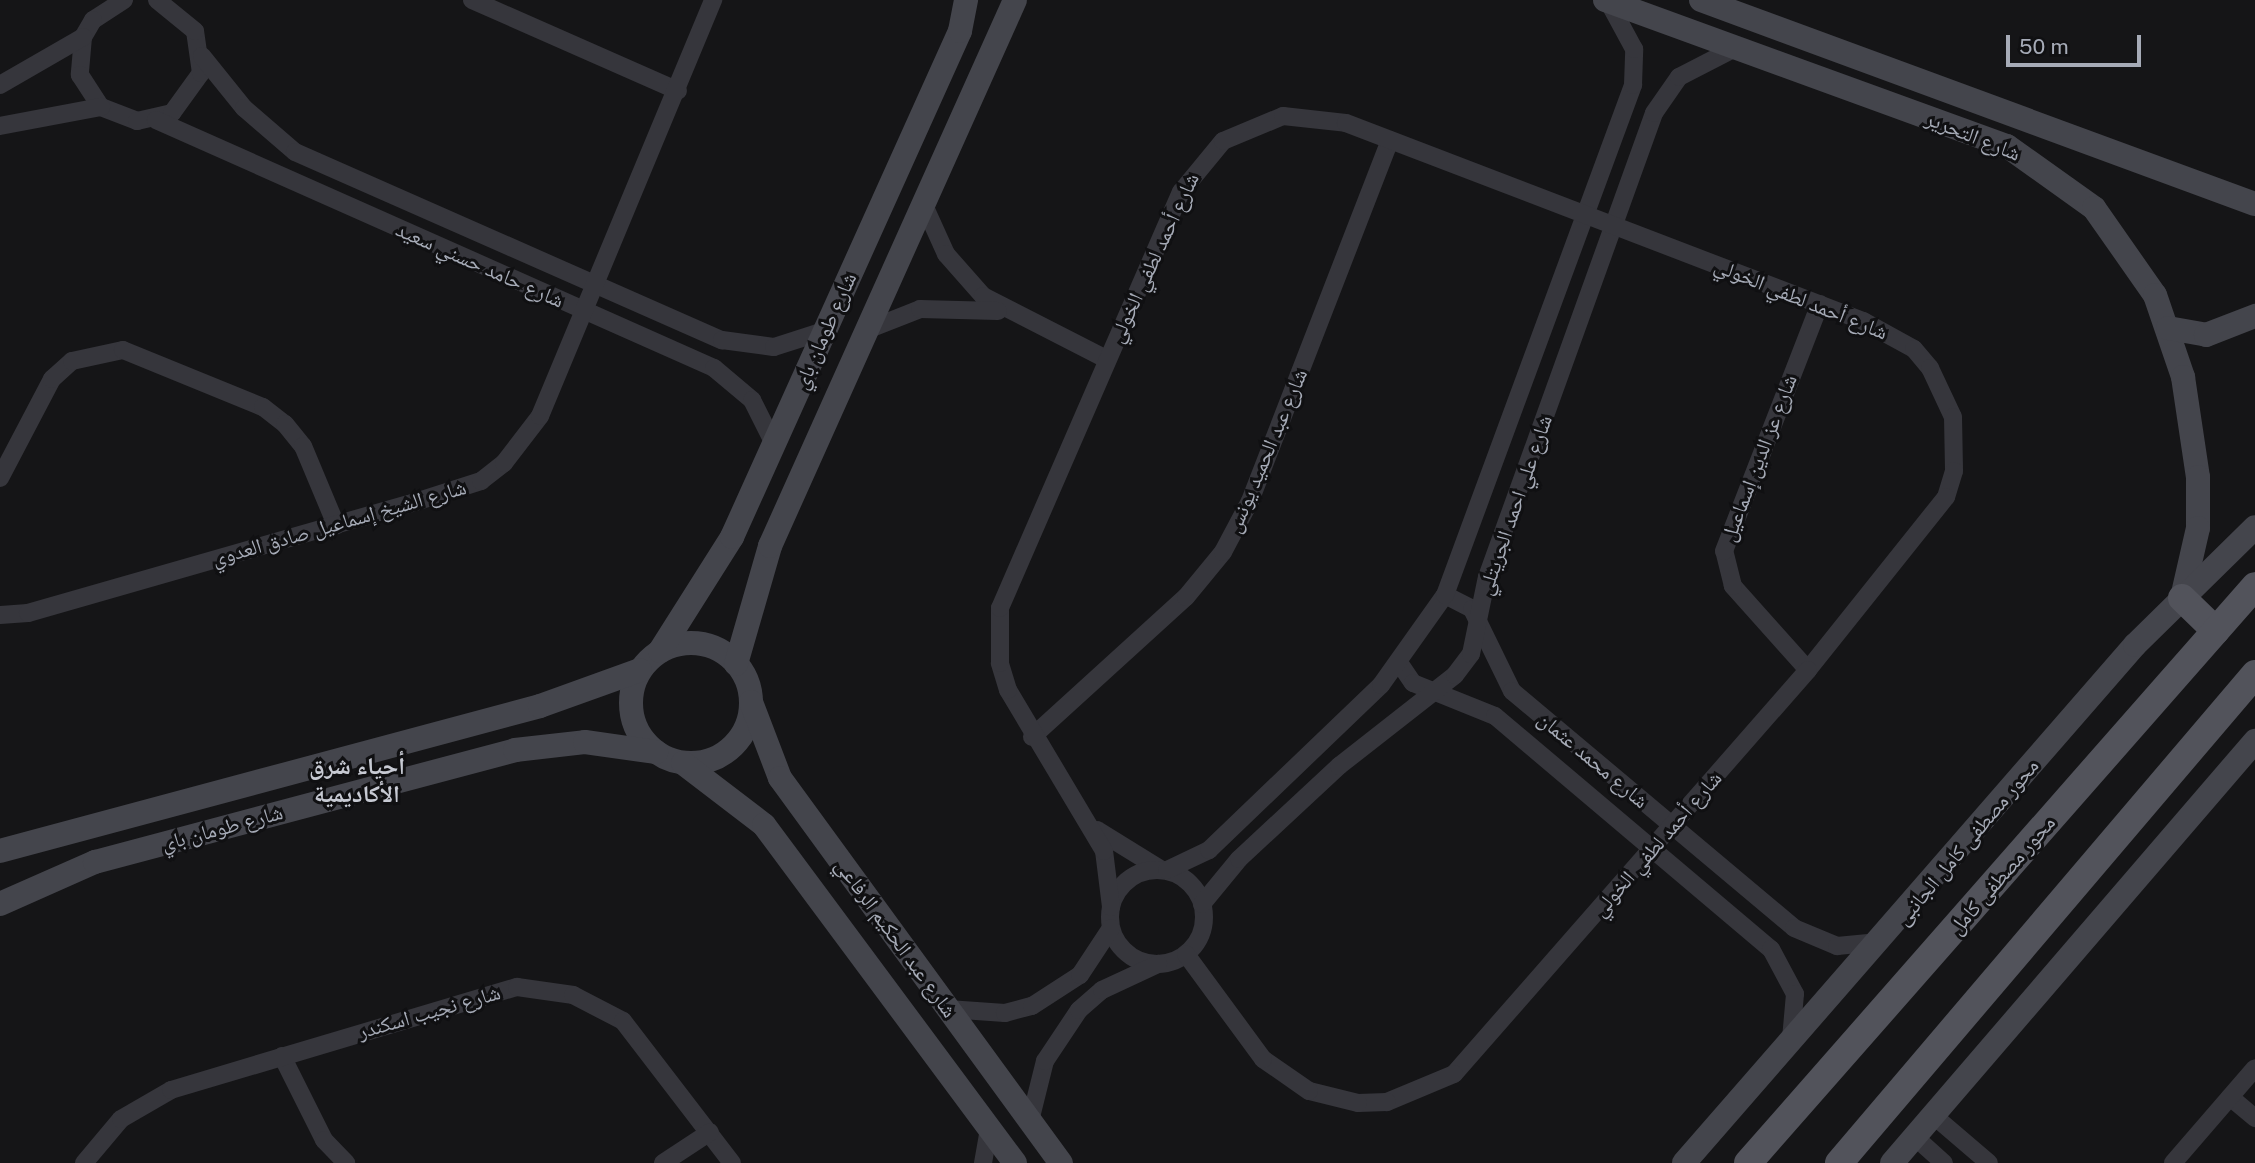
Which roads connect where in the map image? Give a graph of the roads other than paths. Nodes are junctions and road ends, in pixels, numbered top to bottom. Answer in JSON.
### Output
{"nodes":[{"id":1,"x":157,"y":0,"type":"edge"},
{"id":2,"x":184,"y":0,"type":"edge"},
{"id":3,"x":472,"y":0,"type":"edge"},
{"id":4,"x":713,"y":0,"type":"edge"},
{"id":5,"x":966,"y":0,"type":"edge"},
{"id":6,"x":1015,"y":0,"type":"edge"},
{"id":7,"x":1606,"y":0,"type":"edge"},
{"id":8,"x":1700,"y":0,"type":"edge"},
{"id":9,"x":114,"y":2,"type":"edge"},
{"id":10,"x":188,"y":19,"type":"junction"},
{"id":11,"x":83,"y":37,"type":"junction"},
{"id":12,"x":1737,"y":47,"type":"junction"},
{"id":13,"x":202,"y":56,"type":"junction"},
{"id":14,"x":0,"y":85,"type":"edge"},
{"id":15,"x":678,"y":91,"type":"junction"},
{"id":16,"x":101,"y":107,"type":"junction"},
{"id":17,"x":156,"y":120,"type":"junction"},
{"id":18,"x":0,"y":126,"type":"edge"},
{"id":19,"x":1390,"y":140,"type":"junction"},
{"id":20,"x":923,"y":204,"type":"junction"},
{"id":21,"x":2255,"y":204,"type":"edge"},
{"id":22,"x":1586,"y":215,"type":"junction"},
{"id":23,"x":1614,"y":226,"type":"junction"},
{"id":24,"x":596,"y":285,"type":"junction"},
{"id":25,"x":1820,"y":304,"type":"junction"},
{"id":26,"x":585,"y":311,"type":"junction"},
{"id":27,"x":1006,"y":312,"type":"junction"},
{"id":28,"x":2255,"y":316,"type":"edge"},
{"id":29,"x":2168,"y":328,"type":"junction"},
{"id":30,"x":867,"y":330,"type":"junction"},
{"id":31,"x":824,"y":331,"type":"junction"},
{"id":32,"x":1106,"y":359,"type":"junction"},
{"id":33,"x":774,"y":444,"type":"junction"},
{"id":34,"x":0,"y":478,"type":"edge"},
{"id":35,"x":336,"y":524,"type":"junction"},
{"id":36,"x":2255,"y":527,"type":"edge"},
{"id":37,"x":2255,"y":586,"type":"edge"},
{"id":38,"x":1445,"y":595,"type":"junction"},
{"id":39,"x":2182,"y":598,"type":"junction"},
{"id":40,"x":0,"y":615,"type":"edge"},
{"id":41,"x":1480,"y":629,"type":"junction"},
{"id":42,"x":2216,"y":631,"type":"junction"},
{"id":43,"x":660,"y":651,"type":"junction"},
{"id":44,"x":736,"y":664,"type":"junction"},
{"id":45,"x":1400,"y":664,"type":"junction"},
{"id":46,"x":640,"y":670,"type":"junction"},
{"id":47,"x":1808,"y":670,"type":"junction"},
{"id":48,"x":2255,"y":674,"type":"edge"},
{"id":49,"x":1434,"y":691,"type":"junction"},
{"id":50,"x":751,"y":702,"type":"junction"},
{"id":51,"x":1032,"y":737,"type":"junction"},
{"id":52,"x":2255,"y":741,"type":"edge"},
{"id":53,"x":656,"y":752,"type":"junction"},
{"id":54,"x":683,"y":763,"type":"junction"},
{"id":55,"x":1091,"y":825,"type":"junction"},
{"id":56,"x":1673,"y":827,"type":"junction"},
{"id":57,"x":1653,"y":850,"type":"junction"},
{"id":58,"x":0,"y":851,"type":"edge"},
{"id":59,"x":1165,"y":870,"type":"junction"},
{"id":60,"x":0,"y":904,"type":"edge"},
{"id":61,"x":1202,"y":904,"type":"junction"},
{"id":62,"x":1111,"y":907,"type":"junction"},
{"id":63,"x":1111,"y":928,"type":"junction"},
{"id":64,"x":1883,"y":941,"type":"junction"},
{"id":65,"x":1186,"y":954,"type":"junction"},
{"id":66,"x":1158,"y":964,"type":"junction"},
{"id":67,"x":948,"y":1009,"type":"junction"},
{"id":68,"x":1790,"y":1045,"type":"junction"},
{"id":69,"x":282,"y":1056,"type":"junction"},
{"id":70,"x":2255,"y":1068,"type":"edge"},
{"id":71,"x":2230,"y":1097,"type":"junction"},
{"id":72,"x":1934,"y":1116,"type":"junction"},
{"id":73,"x":2255,"y":1118,"type":"edge"},
{"id":74,"x":1030,"y":1121,"type":"junction"},
{"id":75,"x":989,"y":1128,"type":"junction"},
{"id":76,"x":710,"y":1132,"type":"junction"},
{"id":77,"x":1915,"y":1137,"type":"junction"},
{"id":78,"x":84,"y":1163,"type":"edge"},
{"id":79,"x":346,"y":1163,"type":"edge"},
{"id":80,"x":663,"y":1163,"type":"edge"},
{"id":81,"x":732,"y":1163,"type":"edge"},
{"id":82,"x":982,"y":1163,"type":"edge"},
{"id":83,"x":1015,"y":1163,"type":"edge"},
{"id":84,"x":1061,"y":1163,"type":"edge"},
{"id":85,"x":1684,"y":1163,"type":"edge"},
{"id":86,"x":1748,"y":1163,"type":"edge"},
{"id":87,"x":1839,"y":1163,"type":"edge"},
{"id":88,"x":1892,"y":1163,"type":"edge"},
{"id":89,"x":1944,"y":1163,"type":"edge"},
{"id":90,"x":1989,"y":1163,"type":"edge"},
{"id":91,"x":2173,"y":1163,"type":"edge"}],
"edges":[{"from":1,"to":10,"type":"street"},
{"from":2,"to":10,"type":"street","name":"شارع حامد حسني سعيد"},
{"from":3,"to":15,"type":"street"},
{"from":4,"to":15,"type":"street","name":"شارع الشيخ إسماعيل صادق العدوي"},
{"from":5,"to":31,"type":"street","name":"شارع طومان باي"},
{"from":6,"to":20,"type":"street","name":"شارع طومان باي"},
{"from":7,"to":12,"type":"street","name":"شارع التحرير"},
{"from":7,"to":22,"type":"street","name":"شارع علي احمد الجريتلي"},
{"from":8,"to":21,"type":"street","name":"شارع التحرير"},
{"from":9,"to":11,"type":"street"},
{"from":10,"to":13,"type":"street","name":"شارع حامد حسني سعيد"},
{"from":11,"to":14,"type":"street"},
{"from":11,"to":16,"type":"street"},
{"from":12,"to":23,"type":"street","name":"شارع علي احمد الجريتلي"},
{"from":12,"to":29,"type":"street","name":"شارع التحرير"},
{"from":13,"to":17,"type":"street"},
{"from":13,"to":24,"type":"street","name":"شارع حامد حسني سعيد"},
{"from":15,"to":24,"type":"street","name":"شارع الشيخ إسماعيل صادق العدوي"},
{"from":16,"to":17,"type":"street","name":"شارع حامد حسني سعيد"},
{"from":16,"to":18,"type":"street"},
{"from":17,"to":26,"type":"street","name":"شارع حامد حسني سعيد"},
{"from":19,"to":22,"type":"street","name":"شارع أحمد لطفي الخولي"},
{"from":19,"to":32,"type":"street","name":"شارع أحمد لطفي الخولي"},
{"from":19,"to":51,"type":"street","name":"شارع عبد الحميد يونس"},
{"from":20,"to":27,"type":"street"},
{"from":20,"to":30,"type":"street","name":"شارع طومان باي"},
{"from":22,"to":23,"type":"street","name":"شارع أحمد لطفي الخولي"},
{"from":22,"to":38,"type":"street","name":"شارع علي احمد الجريتلي"},
{"from":23,"to":25,"type":"street","name":"شارع أحمد لطفي الخولي"},
{"from":23,"to":41,"type":"street","name":"شارع علي احمد الجريتلي"},
{"from":24,"to":26,"type":"street","name":"شارع الشيخ إسماعيل صادق العدوي"},
{"from":24,"to":31,"type":"street","name":"شارع حامد حسني سعيد"},
{"from":25,"to":47,"type":"street","name":"شارع عز الدين إسماعيل"},
{"from":25,"to":47,"type":"street","name":"شارع أحمد لطفي الخولي"},
{"from":26,"to":33,"type":"street","name":"شارع حامد حسني سعيد"},
{"from":26,"to":35,"type":"street","name":"شارع الشيخ إسماعيل صادق العدوي"},
{"from":27,"to":30,"type":"street"},
{"from":27,"to":32,"type":"street"},
{"from":28,"to":29,"type":"street"},
{"from":29,"to":39,"type":"street","name":"شارع التحرير"},
{"from":30,"to":44,"type":"street","name":"شارع طومان باي"},
{"from":31,"to":33,"type":"street","name":"شارع طومان باي"},
{"from":32,"to":51,"type":"street","name":"شارع أحمد لطفي الخولي"},
{"from":33,"to":43,"type":"street","name":"شارع طومان باي"},
{"from":34,"to":35,"type":"street"},
{"from":35,"to":40,"type":"street","name":"شارع الشيخ إسماعيل صادق العدوي"},
{"from":36,"to":39,"type":"street","name":"محور مصطفى كامل الجانبى"},
{"from":37,"to":42,"type":"main road","name":"محور مصطفى كامل"},
{"from":38,"to":41,"type":"street","name":"شارع محمد عثمان"},
{"from":38,"to":45,"type":"street","name":"شارع علي احمد الجريتلي"},
{"from":39,"to":42,"type":"main road"},
{"from":39,"to":64,"type":"street","name":"محور مصطفى كامل الجانبى"},
{"from":41,"to":49,"type":"street","name":"شارع علي احمد الجريتلي"},
{"from":41,"to":56,"type":"street","name":"شارع محمد عثمان"},
{"from":42,"to":86,"type":"main road","name":"محور مصطفى كامل"},
{"from":43,"to":44,"type":"street"},
{"from":43,"to":46,"type":"street"},
{"from":44,"to":50,"type":"street"},
{"from":45,"to":49,"type":"street","name":"شارع محمد عثمان"},
{"from":45,"to":59,"type":"street","name":"شارع علي احمد الجريتلي"},
{"from":46,"to":53,"type":"street"},
{"from":46,"to":58,"type":"street","name":"شارع طومان باي"},
{"from":47,"to":56,"type":"street","name":"شارع أحمد لطفي الخولي"},
{"from":48,"to":87,"type":"main road"},
{"from":49,"to":57,"type":"street","name":"شارع محمد عثمان"},
{"from":49,"to":61,"type":"street","name":"شارع علي احمد الجريتلي"},
{"from":50,"to":54,"type":"street"},
{"from":50,"to":67,"type":"street","name":"شارع عبد الحكيم الرفاعي"},
{"from":51,"to":55,"type":"street","name":"شارع أحمد لطفي الخولي"},
{"from":52,"to":72,"type":"street"},
{"from":53,"to":54,"type":"street"},
{"from":53,"to":60,"type":"street","name":"شارع طومان باي"},
{"from":54,"to":75,"type":"street","name":"شارع عبد الحكيم الرفاعي"},
{"from":55,"to":59,"type":"street","name":"شارع أحمد لطفي الخولي"},
{"from":55,"to":62,"type":"street","name":"شارع أحمد لطفي الخولي"},
{"from":56,"to":57,"type":"street","name":"شارع أحمد لطفي الخولي"},
{"from":56,"to":64,"type":"street","name":"شارع محمد عثمان"},
{"from":57,"to":65,"type":"street","name":"شارع أحمد لطفي الخولي"},
{"from":57,"to":68,"type":"street","name":"شارع محمد عثمان"},
{"from":59,"to":61,"type":"street"},
{"from":59,"to":62,"type":"street"},
{"from":61,"to":65,"type":"street"},
{"from":62,"to":63,"type":"street"},
{"from":63,"to":66,"type":"street"},
{"from":63,"to":67,"type":"street"},
{"from":64,"to":68,"type":"street","name":"محور مصطفى كامل الجانبى"},
{"from":65,"to":66,"type":"street"},
{"from":66,"to":74,"type":"street"},
{"from":67,"to":74,"type":"street","name":"شارع عبد الحكيم الرفاعي"},
{"from":68,"to":85,"type":"street","name":"محور مصطفى كامل الجانبى"},
{"from":69,"to":76,"type":"street","name":"شارع نجيب اسكندر"},
{"from":69,"to":78,"type":"street","name":"شارع نجيب اسكندر"},
{"from":69,"to":79,"type":"street"},
{"from":70,"to":71,"type":"street"},
{"from":71,"to":73,"type":"street"},
{"from":71,"to":91,"type":"street"},
{"from":72,"to":77,"type":"street"},
{"from":72,"to":90,"type":"street"},
{"from":74,"to":84,"type":"street","name":"شارع عبد الحكيم الرفاعي"},
{"from":75,"to":82,"type":"street"},
{"from":75,"to":83,"type":"street","name":"شارع عبد الحكيم الرفاعي"},
{"from":76,"to":80,"type":"street"},
{"from":76,"to":81,"type":"street","name":"شارع نجيب اسكندر"},
{"from":77,"to":88,"type":"street"},
{"from":77,"to":89,"type":"street"}]}
